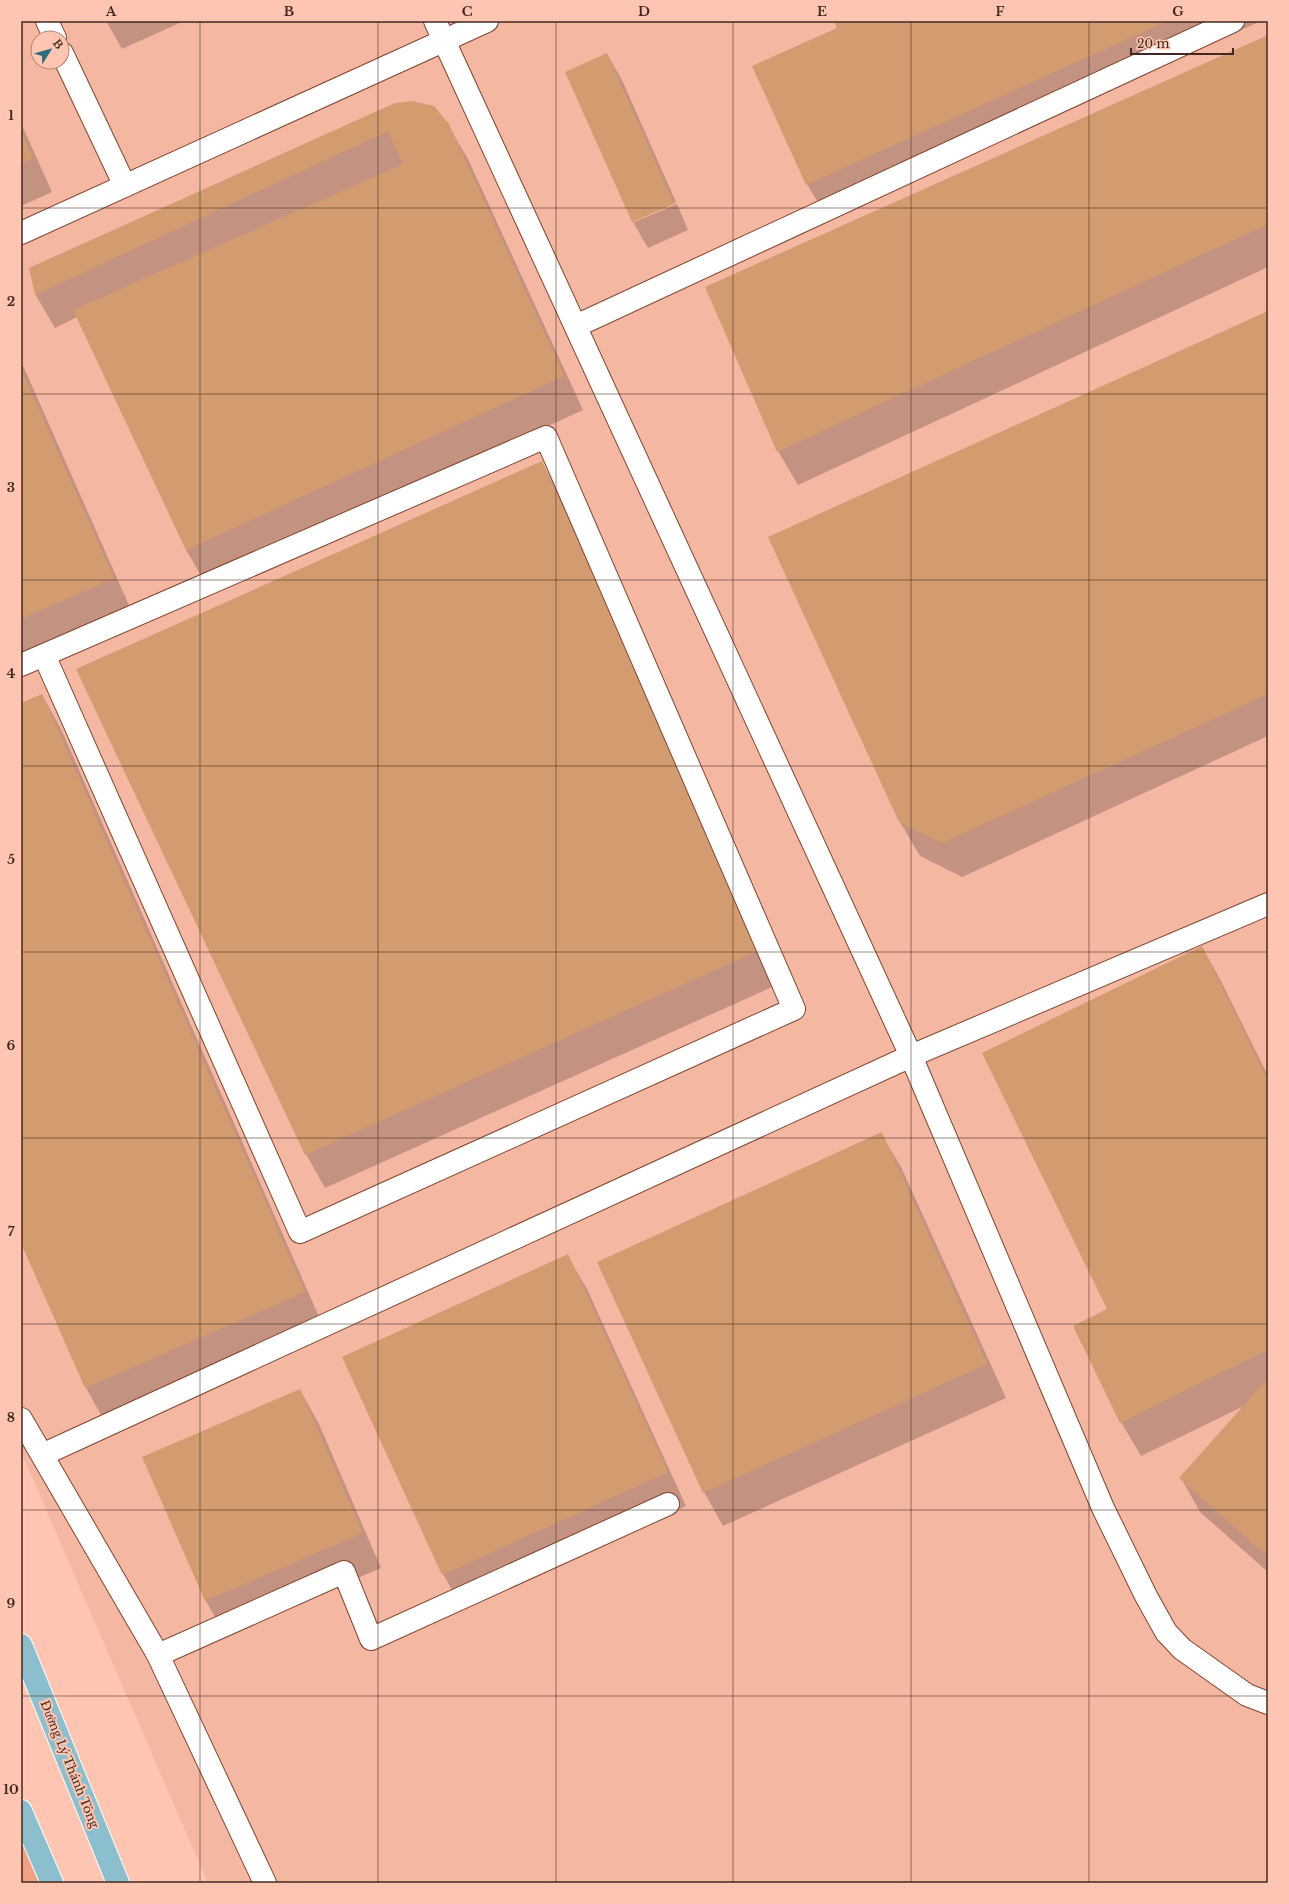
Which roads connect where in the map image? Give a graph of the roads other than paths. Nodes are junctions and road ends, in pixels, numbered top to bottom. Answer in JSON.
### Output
{"nodes":[{"id":1,"x":487,"y":21,"type":"edge"},
{"id":2,"x":1233,"y":21,"type":"edge"},
{"id":3,"x":440,"y":31,"type":"edge"},
{"id":4,"x":70,"y":70,"type":"edge"},
{"id":5,"x":125,"y":186,"type":"junction"},
{"id":6,"x":21,"y":233,"type":"edge"},
{"id":7,"x":576,"y":326,"type":"junction"},
{"id":8,"x":44,"y":655,"type":"junction"},
{"id":9,"x":21,"y":665,"type":"edge"},
{"id":10,"x":1268,"y":904,"type":"edge"},
{"id":11,"x":910,"y":1056,"type":"junction"},
{"id":12,"x":21,"y":1420,"type":"edge"},
{"id":13,"x":42,"y":1455,"type":"junction"},
{"id":14,"x":668,"y":1504,"type":"dead end"},
{"id":15,"x":21,"y":1645,"type":"edge"},
{"id":16,"x":158,"y":1655,"type":"junction"},
{"id":17,"x":1268,"y":1703,"type":"edge"},
{"id":18,"x":21,"y":1811,"type":"edge"},
{"id":19,"x":52,"y":1883,"type":"edge"},
{"id":20,"x":118,"y":1883,"type":"edge"},
{"id":21,"x":265,"y":1883,"type":"edge"}],
"edges":[{"from":1,"to":3,"type":"street"},
{"from":2,"to":7,"type":"street"},
{"from":3,"to":5,"type":"street"},
{"from":3,"to":7,"type":"street"},
{"from":4,"to":5,"type":"street"},
{"from":5,"to":6,"type":"street"},
{"from":7,"to":11,"type":"street"},
{"from":8,"to":8,"type":"street"},
{"from":8,"to":9,"type":"street"},
{"from":10,"to":11,"type":"street"},
{"from":11,"to":13,"type":"street"},
{"from":11,"to":17,"type":"street"},
{"from":12,"to":13,"type":"street"},
{"from":13,"to":16,"type":"street"},
{"from":14,"to":16,"type":"street"},
{"from":15,"to":20,"type":"main road","name":"Đường Lý Thánh Tông"},
{"from":16,"to":21,"type":"street"},
{"from":18,"to":19,"type":"main road"}]}
